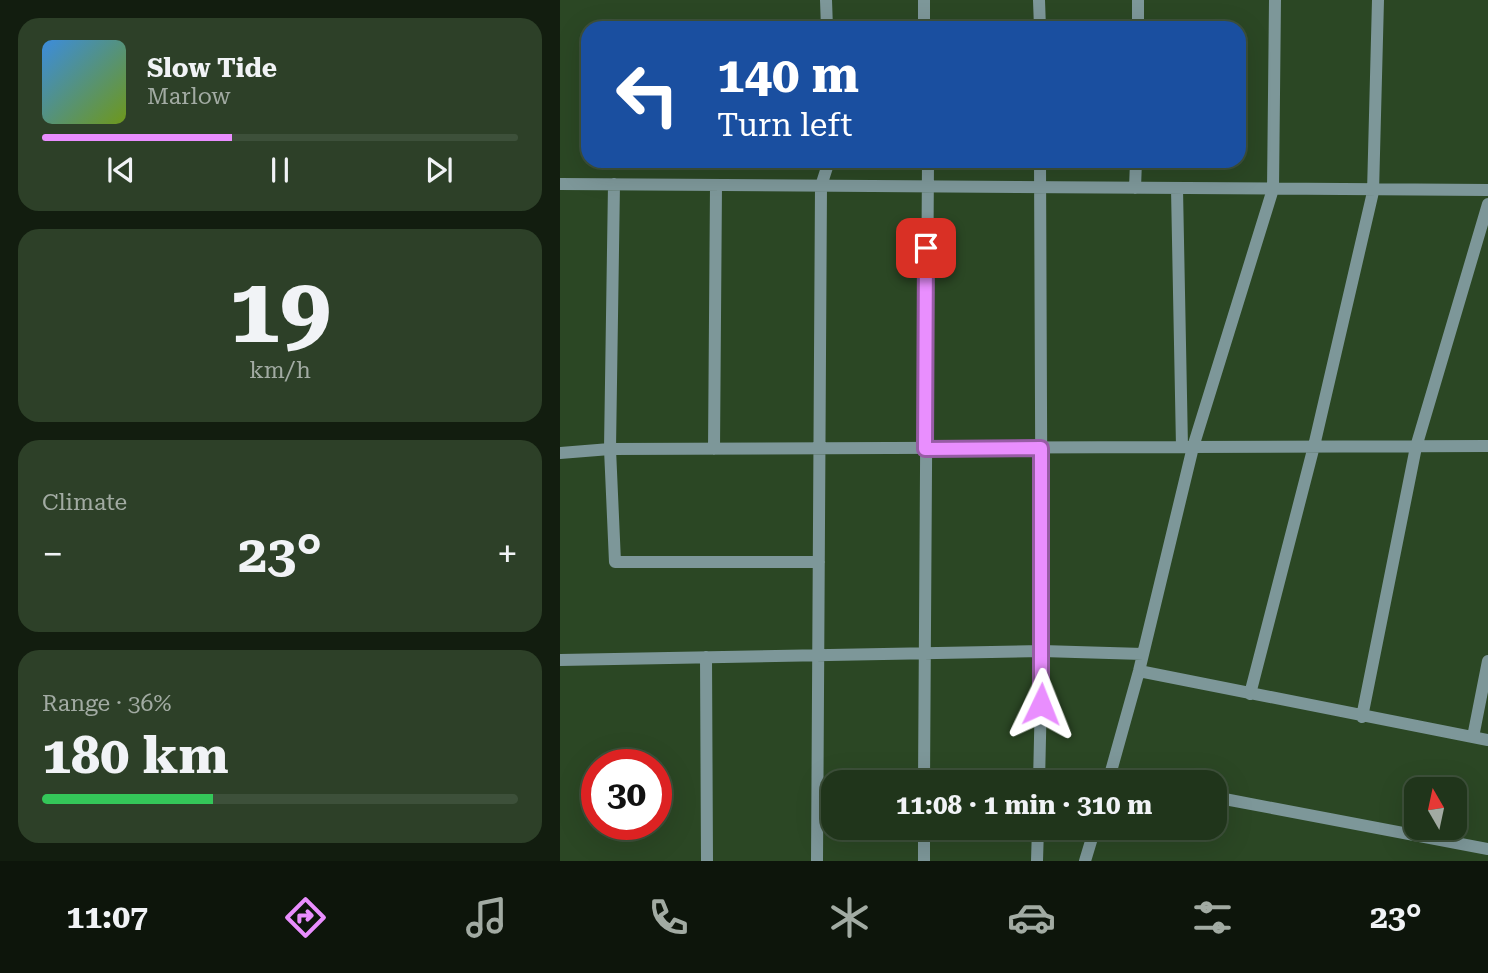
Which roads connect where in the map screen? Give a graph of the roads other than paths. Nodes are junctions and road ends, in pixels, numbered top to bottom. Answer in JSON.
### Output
{"nodes":[{"id":1,"x":826,"y":0,"type":"edge"},
{"id":2,"x":924,"y":0,"type":"edge"},
{"id":3,"x":1040,"y":0,"type":"edge"},
{"id":4,"x":1138,"y":0,"type":"edge"},
{"id":5,"x":1275,"y":0,"type":"edge"},
{"id":6,"x":1378,"y":0,"type":"edge"},
{"id":7,"x":827,"y":21,"type":"edge"},
{"id":8,"x":925,"y":21,"type":"edge"},
{"id":9,"x":1040,"y":21,"type":"edge"},
{"id":10,"x":1138,"y":21,"type":"edge"},
{"id":11,"x":827,"y":168,"type":"edge"},
{"id":12,"x":928,"y":168,"type":"edge"},
{"id":13,"x":1040,"y":168,"type":"edge"},
{"id":14,"x":1136,"y":168,"type":"edge"},
{"id":15,"x":560,"y":184,"type":"edge"},
{"id":16,"x":614,"y":184,"type":"junction"},
{"id":17,"x":716,"y":186,"type":"junction"},
{"id":18,"x":821,"y":186,"type":"junction"},
{"id":19,"x":929,"y":187,"type":"junction"},
{"id":20,"x":1040,"y":188,"type":"junction"},
{"id":21,"x":1135,"y":188,"type":"junction"},
{"id":22,"x":1177,"y":189,"type":"junction"},
{"id":23,"x":1273,"y":189,"type":"junction"},
{"id":24,"x":1488,"y":190,"type":"edge"},
{"id":25,"x":1373,"y":192,"type":"junction"},
{"id":26,"x":1488,"y":204,"type":"edge"},
{"id":27,"x":1314,"y":446,"type":"junction"},
{"id":28,"x":1488,"y":446,"type":"edge"},
{"id":29,"x":1187,"y":447,"type":"junction"},
{"id":30,"x":1416,"y":447,"type":"junction"},
{"id":31,"x":1041,"y":448,"type":"junction"},
{"id":32,"x":610,"y":449,"type":"junction"},
{"id":33,"x":714,"y":449,"type":"junction"},
{"id":34,"x":818,"y":449,"type":"junction"},
{"id":35,"x":925,"y":449,"type":"junction"},
{"id":36,"x":560,"y":453,"type":"edge"},
{"id":37,"x":819,"y":562,"type":"junction"},
{"id":38,"x":1042,"y":651,"type":"junction"},
{"id":39,"x":923,"y":653,"type":"junction"},
{"id":40,"x":1143,"y":654,"type":"junction"},
{"id":41,"x":819,"y":655,"type":"junction"},
{"id":42,"x":706,"y":657,"type":"junction"},
{"id":43,"x":560,"y":660,"type":"edge"},
{"id":44,"x":1488,"y":661,"type":"edge"},
{"id":45,"x":1139,"y":671,"type":"junction"},
{"id":46,"x":1250,"y":694,"type":"junction"},
{"id":47,"x":1362,"y":717,"type":"junction"},
{"id":48,"x":1473,"y":737,"type":"junction"},
{"id":49,"x":1488,"y":740,"type":"edge"},
{"id":50,"x":924,"y":770,"type":"edge"},
{"id":51,"x":1039,"y":770,"type":"edge"},
{"id":52,"x":1111,"y":770,"type":"edge"},
{"id":53,"x":1227,"y":799,"type":"edge"},
{"id":54,"x":924,"y":840,"type":"edge"},
{"id":55,"x":1038,"y":840,"type":"edge"},
{"id":56,"x":1091,"y":840,"type":"edge"},
{"id":57,"x":1488,"y":849,"type":"edge"},
{"id":58,"x":707,"y":861,"type":"edge"},
{"id":59,"x":817,"y":861,"type":"edge"},
{"id":60,"x":924,"y":861,"type":"edge"},
{"id":61,"x":1037,"y":861,"type":"edge"},
{"id":62,"x":1085,"y":861,"type":"edge"}],
"edges":[{"from":1,"to":7,"type":"street"},
{"from":2,"to":8,"type":"street"},
{"from":3,"to":9,"type":"street"},
{"from":4,"to":10,"type":"street"},
{"from":5,"to":23,"type":"street"},
{"from":6,"to":25,"type":"street"},
{"from":11,"to":18,"type":"street"},
{"from":12,"to":19,"type":"street"},
{"from":13,"to":20,"type":"street"},
{"from":14,"to":21,"type":"street"},
{"from":15,"to":16,"type":"street"},
{"from":16,"to":17,"type":"street"},
{"from":16,"to":32,"type":"street"},
{"from":17,"to":18,"type":"street"},
{"from":17,"to":33,"type":"street"},
{"from":18,"to":19,"type":"street"},
{"from":18,"to":34,"type":"street"},
{"from":19,"to":20,"type":"street"},
{"from":19,"to":35,"type":"street"},
{"from":20,"to":21,"type":"street"},
{"from":20,"to":31,"type":"street"},
{"from":21,"to":22,"type":"street"},
{"from":22,"to":23,"type":"street"},
{"from":22,"to":29,"type":"street"},
{"from":23,"to":25,"type":"street"},
{"from":23,"to":29,"type":"street"},
{"from":24,"to":25,"type":"street"},
{"from":25,"to":27,"type":"street"},
{"from":26,"to":30,"type":"street"},
{"from":27,"to":29,"type":"street"},
{"from":27,"to":30,"type":"street"},
{"from":27,"to":46,"type":"street"},
{"from":28,"to":30,"type":"street"},
{"from":29,"to":31,"type":"street"},
{"from":29,"to":40,"type":"street"},
{"from":30,"to":47,"type":"street"},
{"from":31,"to":35,"type":"street"},
{"from":31,"to":38,"type":"street"},
{"from":32,"to":33,"type":"street"},
{"from":32,"to":36,"type":"street"},
{"from":32,"to":37,"type":"street"},
{"from":33,"to":34,"type":"street"},
{"from":34,"to":35,"type":"street"},
{"from":34,"to":37,"type":"street"},
{"from":35,"to":39,"type":"street"},
{"from":37,"to":41,"type":"street"},
{"from":38,"to":39,"type":"street"},
{"from":38,"to":40,"type":"street"},
{"from":38,"to":51,"type":"street"},
{"from":39,"to":41,"type":"street"},
{"from":39,"to":50,"type":"street"},
{"from":40,"to":45,"type":"street"},
{"from":41,"to":42,"type":"street"},
{"from":41,"to":59,"type":"street"},
{"from":42,"to":43,"type":"street"},
{"from":42,"to":58,"type":"street"},
{"from":44,"to":48,"type":"street"},
{"from":45,"to":46,"type":"street"},
{"from":45,"to":52,"type":"street"},
{"from":46,"to":47,"type":"street"},
{"from":47,"to":48,"type":"street"},
{"from":48,"to":49,"type":"street"},
{"from":53,"to":57,"type":"street"},
{"from":54,"to":60,"type":"street"},
{"from":55,"to":61,"type":"street"},
{"from":56,"to":62,"type":"street"}]}
